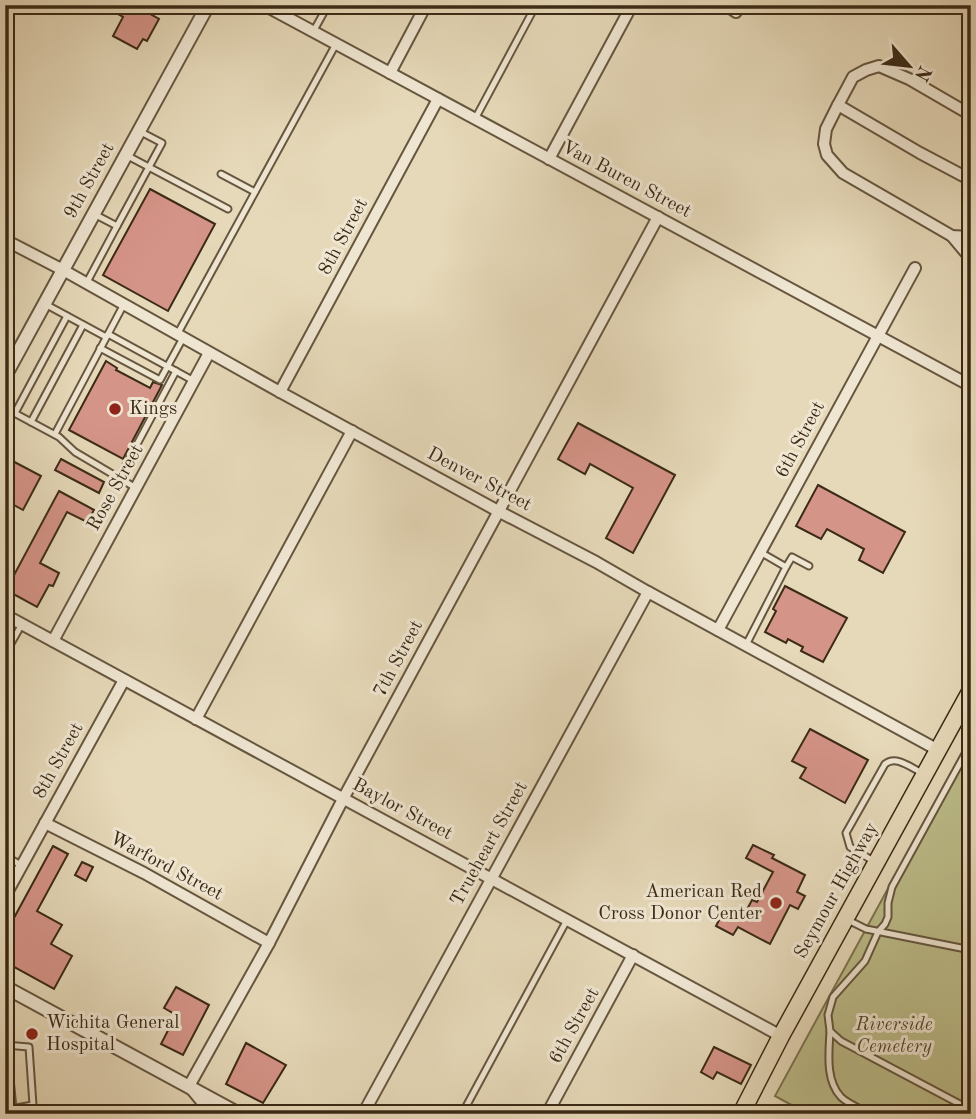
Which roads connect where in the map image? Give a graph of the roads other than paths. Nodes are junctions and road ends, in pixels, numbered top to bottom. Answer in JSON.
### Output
{"nodes":[{"id":1,"x":208,"y":5,"type":"edge"},
{"id":2,"x":264,"y":5,"type":"edge"},
{"id":3,"x":328,"y":5,"type":"edge"},
{"id":4,"x":426,"y":5,"type":"edge"},
{"id":5,"x":536,"y":5,"type":"edge"},
{"id":6,"x":632,"y":5,"type":"edge"},
{"id":7,"x":313,"y":32,"type":"junction"},
{"id":8,"x":336,"y":44,"type":"junction"},
{"id":9,"x":390,"y":73,"type":"junction"},
{"id":10,"x":438,"y":99,"type":"junction"},
{"id":11,"x":838,"y":105,"type":"junction"},
{"id":12,"x":971,"y":114,"type":"edge"},
{"id":13,"x":475,"y":119,"type":"junction"},
{"id":14,"x":139,"y":131,"type":"junction"},
{"id":15,"x":126,"y":155,"type":"junction"},
{"id":16,"x":548,"y":159,"type":"junction"},
{"id":17,"x":149,"y":167,"type":"junction"},
{"id":18,"x":221,"y":174,"type":"dead end"},
{"id":19,"x":971,"y":180,"type":"edge"},
{"id":20,"x":255,"y":192,"type":"junction"},
{"id":21,"x":228,"y":209,"type":"dead end"},
{"id":22,"x":94,"y":214,"type":"junction"},
{"id":23,"x":658,"y":217,"type":"junction"},
{"id":24,"x":117,"y":226,"type":"junction"},
{"id":25,"x":952,"y":236,"type":"junction"},
{"id":26,"x":971,"y":237,"type":"edge"},
{"id":27,"x":5,"y":240,"type":"edge"},
{"id":28,"x":971,"y":256,"type":"edge"},
{"id":29,"x":915,"y":268,"type":"dead end"},
{"id":30,"x":63,"y":270,"type":"junction"},
{"id":31,"x":86,"y":284,"type":"junction"},
{"id":32,"x":45,"y":304,"type":"junction"},
{"id":33,"x":124,"y":304,"type":"junction"},
{"id":34,"x":67,"y":316,"type":"junction"},
{"id":35,"x":83,"y":326,"type":"junction"},
{"id":36,"x":878,"y":335,"type":"junction"},
{"id":37,"x":107,"y":336,"type":"junction"},
{"id":38,"x":180,"y":336,"type":"junction"},
{"id":39,"x":100,"y":348,"type":"junction"},
{"id":40,"x":209,"y":353,"type":"junction"},
{"id":41,"x":167,"y":366,"type":"junction"},
{"id":42,"x":176,"y":371,"type":"junction"},
{"id":43,"x":5,"y":376,"type":"edge"},
{"id":44,"x":194,"y":381,"type":"junction"},
{"id":45,"x":971,"y":386,"type":"edge"},
{"id":46,"x":280,"y":392,"type":"junction"},
{"id":47,"x":5,"y":408,"type":"edge"},
{"id":48,"x":15,"y":413,"type":"junction"},
{"id":49,"x":31,"y":422,"type":"junction"},
{"id":50,"x":352,"y":430,"type":"junction"},
{"id":51,"x":55,"y":434,"type":"junction"},
{"id":52,"x":119,"y":478,"type":"junction"},
{"id":53,"x":136,"y":488,"type":"junction"},
{"id":54,"x":498,"y":511,"type":"junction"},
{"id":55,"x":760,"y":552,"type":"junction"},
{"id":56,"x":809,"y":566,"type":"dead end"},
{"id":57,"x":786,"y":567,"type":"junction"},
{"id":58,"x":648,"y":592,"type":"junction"},
{"id":59,"x":5,"y":615,"type":"edge"},
{"id":60,"x":22,"y":624,"type":"junction"},
{"id":61,"x":718,"y":630,"type":"junction"},
{"id":62,"x":52,"y":641,"type":"junction"},
{"id":63,"x":746,"y":645,"type":"junction"},
{"id":64,"x":5,"y":654,"type":"edge"},
{"id":65,"x":124,"y":680,"type":"junction"},
{"id":66,"x":971,"y":690,"type":"edge"},
{"id":67,"x":196,"y":719,"type":"junction"},
{"id":68,"x":971,"y":743,"type":"edge"},
{"id":69,"x":938,"y":750,"type":"junction"},
{"id":70,"x":924,"y":774,"type":"junction"},
{"id":71,"x":343,"y":799,"type":"junction"},
{"id":72,"x":45,"y":823,"type":"junction"},
{"id":73,"x":5,"y":856,"type":"edge"},
{"id":74,"x":876,"y":863,"type":"junction"},
{"id":75,"x":22,"y":866,"type":"junction"},
{"id":76,"x":491,"y":878,"type":"junction"},
{"id":77,"x":5,"y":897,"type":"edge"},
{"id":78,"x":846,"y":918,"type":"junction"},
{"id":79,"x":567,"y":920,"type":"junction"},
{"id":80,"x":878,"y":932,"type":"junction"},
{"id":81,"x":269,"y":943,"type":"junction"},
{"id":82,"x":971,"y":950,"type":"edge"},
{"id":83,"x":633,"y":956,"type":"junction"},
{"id":84,"x":6,"y":989,"type":"edge"},
{"id":85,"x":830,"y":1031,"type":"junction"},
{"id":86,"x":781,"y":1036,"type":"junction"},
{"id":87,"x":5,"y":1045,"type":"edge"},
{"id":88,"x":5,"y":1053,"type":"edge"},
{"id":89,"x":6,"y":1063,"type":"edge"},
{"id":90,"x":189,"y":1086,"type":"junction"},
{"id":91,"x":10,"y":1111,"type":"edge"},
{"id":92,"x":971,"y":1111,"type":"edge"},
{"id":93,"x":236,"y":1113,"type":"edge"},
{"id":94,"x":212,"y":1114,"type":"edge"},
{"id":95,"x":363,"y":1114,"type":"edge"},
{"id":96,"x":462,"y":1114,"type":"edge"},
{"id":97,"x":547,"y":1114,"type":"edge"},
{"id":98,"x":741,"y":1114,"type":"edge"},
{"id":99,"x":871,"y":1114,"type":"edge"}],
"edges":[{"from":1,"to":14,"type":"street","name":"9th Street"},
{"from":2,"to":7,"type":"street","name":"Van Buren Street"},
{"from":3,"to":7,"type":"lane"},
{"from":4,"to":9,"type":"street"},
{"from":5,"to":13,"type":"lane"},
{"from":6,"to":16,"type":"street"},
{"from":7,"to":8,"type":"street","name":"Van Buren Street"},
{"from":8,"to":9,"type":"street","name":"Van Buren Street"},
{"from":8,"to":20,"type":"lane"},
{"from":9,"to":10,"type":"street","name":"Van Buren Street"},
{"from":10,"to":13,"type":"street","name":"Van Buren Street"},
{"from":10,"to":46,"type":"street","name":"8th Street"},
{"from":11,"to":12,"type":"street"},
{"from":11,"to":19,"type":"street"},
{"from":11,"to":25,"type":"street"},
{"from":13,"to":16,"type":"street","name":"Van Buren Street"},
{"from":14,"to":15,"type":"street","name":"9th Street"},
{"from":14,"to":17,"type":"lane"},
{"from":15,"to":17,"type":"lane"},
{"from":15,"to":22,"type":"street","name":"9th Street"},
{"from":16,"to":23,"type":"street","name":"Van Buren Street"},
{"from":17,"to":21,"type":"lane"},
{"from":17,"to":24,"type":"lane"},
{"from":18,"to":20,"type":"lane"},
{"from":20,"to":38,"type":"lane"},
{"from":22,"to":24,"type":"lane"},
{"from":22,"to":30,"type":"street","name":"9th Street"},
{"from":23,"to":36,"type":"street","name":"Van Buren Street"},
{"from":23,"to":54,"type":"street","name":"7th Street"},
{"from":24,"to":31,"type":"lane"},
{"from":25,"to":26,"type":"street"},
{"from":25,"to":28,"type":"street"},
{"from":27,"to":30,"type":"street","name":"Denver Street"},
{"from":29,"to":36,"type":"street","name":"6th Street"},
{"from":30,"to":31,"type":"street","name":"Denver Street"},
{"from":30,"to":32,"type":"street","name":"9th Street"},
{"from":31,"to":33,"type":"street","name":"Denver Street"},
{"from":32,"to":34,"type":"lane"},
{"from":32,"to":43,"type":"street","name":"9th Street"},
{"from":33,"to":37,"type":"lane"},
{"from":33,"to":38,"type":"street","name":"Denver Street"},
{"from":34,"to":35,"type":"lane"},
{"from":34,"to":48,"type":"lane"},
{"from":35,"to":37,"type":"lane"},
{"from":35,"to":49,"type":"lane"},
{"from":36,"to":45,"type":"street","name":"Van Buren Street"},
{"from":36,"to":55,"type":"street","name":"6th Street"},
{"from":37,"to":39,"type":"lane"},
{"from":37,"to":41,"type":"lane"},
{"from":38,"to":40,"type":"street","name":"Denver Street"},
{"from":38,"to":41,"type":"lane"},
{"from":39,"to":41,"type":"lane"},
{"from":39,"to":51,"type":"lane"},
{"from":40,"to":44,"type":"street","name":"Rose Street"},
{"from":40,"to":46,"type":"street","name":"Denver Street"},
{"from":41,"to":42,"type":"lane"},
{"from":42,"to":44,"type":"lane"},
{"from":42,"to":52,"type":"lane"},
{"from":44,"to":53,"type":"street","name":"Rose Street"},
{"from":46,"to":50,"type":"street","name":"Denver Street"},
{"from":47,"to":48,"type":"lane"},
{"from":48,"to":49,"type":"lane"},
{"from":49,"to":51,"type":"lane"},
{"from":50,"to":54,"type":"street","name":"Denver Street"},
{"from":50,"to":67,"type":"street"},
{"from":51,"to":52,"type":"lane"},
{"from":52,"to":53,"type":"lane"},
{"from":53,"to":62,"type":"street","name":"Rose Street"},
{"from":54,"to":58,"type":"street","name":"Denver Street"},
{"from":54,"to":71,"type":"street","name":"7th Street"},
{"from":55,"to":57,"type":"lane"},
{"from":55,"to":61,"type":"street","name":"6th Street"},
{"from":56,"to":57,"type":"lane"},
{"from":57,"to":63,"type":"lane"},
{"from":58,"to":61,"type":"street","name":"Denver Street"},
{"from":58,"to":76,"type":"street","name":"Trueheart Street"},
{"from":59,"to":60,"type":"street","name":"Baylor Street"},
{"from":60,"to":62,"type":"street","name":"Baylor Street"},
{"from":60,"to":64,"type":"lane"},
{"from":61,"to":63,"type":"street","name":"Denver Street"},
{"from":62,"to":65,"type":"street","name":"Baylor Street"},
{"from":63,"to":69,"type":"street","name":"Denver Street"},
{"from":65,"to":67,"type":"street","name":"Baylor Street"},
{"from":65,"to":72,"type":"street","name":"8th Street"},
{"from":66,"to":69,"type":"main road","name":"Seymour Highway"},
{"from":67,"to":71,"type":"street","name":"Baylor Street"},
{"from":68,"to":80,"type":"lane"},
{"from":69,"to":70,"type":"main road","name":"Seymour Highway"},
{"from":70,"to":74,"type":"main road","name":"Seymour Highway"},
{"from":70,"to":74,"type":"lane"},
{"from":71,"to":76,"type":"street","name":"Baylor Street"},
{"from":71,"to":81,"type":"street","name":"7th Street"},
{"from":72,"to":75,"type":"street","name":"8th Street"},
{"from":72,"to":81,"type":"street","name":"Warford Street"},
{"from":73,"to":75,"type":"lane"},
{"from":74,"to":78,"type":"main road","name":"Seymour Highway"},
{"from":75,"to":77,"type":"street","name":"8th Street"},
{"from":76,"to":79,"type":"street","name":"Baylor Street"},
{"from":76,"to":95,"type":"street","name":"Trueheart Street"},
{"from":78,"to":80,"type":"lane"},
{"from":78,"to":86,"type":"main road","name":"Seymour Highway"},
{"from":79,"to":83,"type":"street","name":"Baylor Street"},
{"from":79,"to":96,"type":"lane"},
{"from":80,"to":82,"type":"lane"},
{"from":80,"to":85,"type":"lane"},
{"from":81,"to":90,"type":"street","name":"7th Street"},
{"from":83,"to":86,"type":"street","name":"Baylor Street"},
{"from":83,"to":97,"type":"street","name":"6th Street"},
{"from":84,"to":90,"type":"street"},
{"from":85,"to":92,"type":"lane"},
{"from":85,"to":99,"type":"lane"},
{"from":86,"to":98,"type":"main road","name":"Seymour Highway"},
{"from":87,"to":91,"type":"lane"},
{"from":88,"to":89,"type":"street"},
{"from":89,"to":91,"type":"street"},
{"from":90,"to":93,"type":"street"},
{"from":90,"to":94,"type":"street"}]}
